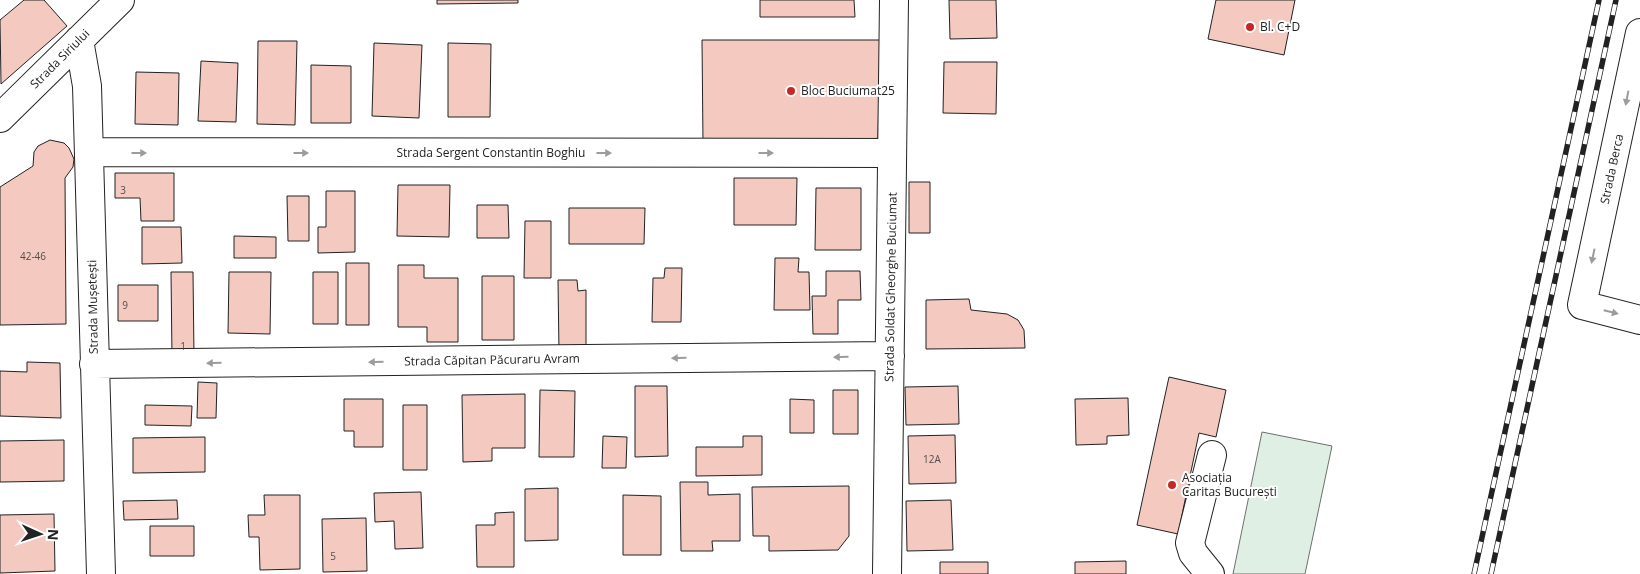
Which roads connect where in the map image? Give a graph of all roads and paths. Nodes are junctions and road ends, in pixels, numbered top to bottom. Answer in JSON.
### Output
{"nodes":[{"id":1,"x":120,"y":0,"type":"edge"},
{"id":2,"x":894,"y":0,"type":"edge"},
{"id":3,"x":1640,"y":33,"type":"edge"},
{"id":4,"x":79,"y":40,"type":"junction"},
{"id":5,"x":0,"y":118,"type":"edge"},
{"id":6,"x":1630,"y":134,"type":"edge"},
{"id":7,"x":90,"y":152,"type":"junction"},
{"id":8,"x":892,"y":153,"type":"junction"},
{"id":9,"x":1640,"y":320,"type":"edge"},
{"id":10,"x":890,"y":356,"type":"junction"},
{"id":11,"x":94,"y":364,"type":"junction"},
{"id":12,"x":1212,"y":455,"type":"dead end"},
{"id":13,"x":100,"y":574,"type":"edge"},
{"id":14,"x":887,"y":574,"type":"edge"},
{"id":15,"x":1210,"y":574,"type":"edge"}],
"edges":[{"from":1,"to":4,"type":"street","name":"Strada Siriului"},
{"from":2,"to":8,"type":"street","name":"Strada Soldat Gheorghe Buciumat"},
{"from":3,"to":6,"type":"street","name":"Strada Berca","one_way":true},
{"from":4,"to":5,"type":"street","name":"Strada Siriului"},
{"from":4,"to":7,"type":"street","name":"Strada Mușetești"},
{"from":6,"to":9,"type":"street","name":"Strada Berca","one_way":true},
{"from":7,"to":8,"type":"street","name":"Strada Sergent Constantin Boghiu","one_way":true},
{"from":7,"to":11,"type":"street","name":"Strada Mușetești"},
{"from":8,"to":10,"type":"street","name":"Strada Soldat Gheorghe Buciumat"},
{"from":10,"to":11,"type":"street","name":"Strada Căpitan Păcuraru Avram","one_way":true},
{"from":10,"to":14,"type":"street","name":"Strada Soldat Gheorghe Buciumat"},
{"from":11,"to":13,"type":"street","name":"Strada Mușetești"},
{"from":12,"to":15,"type":"street"}]}
